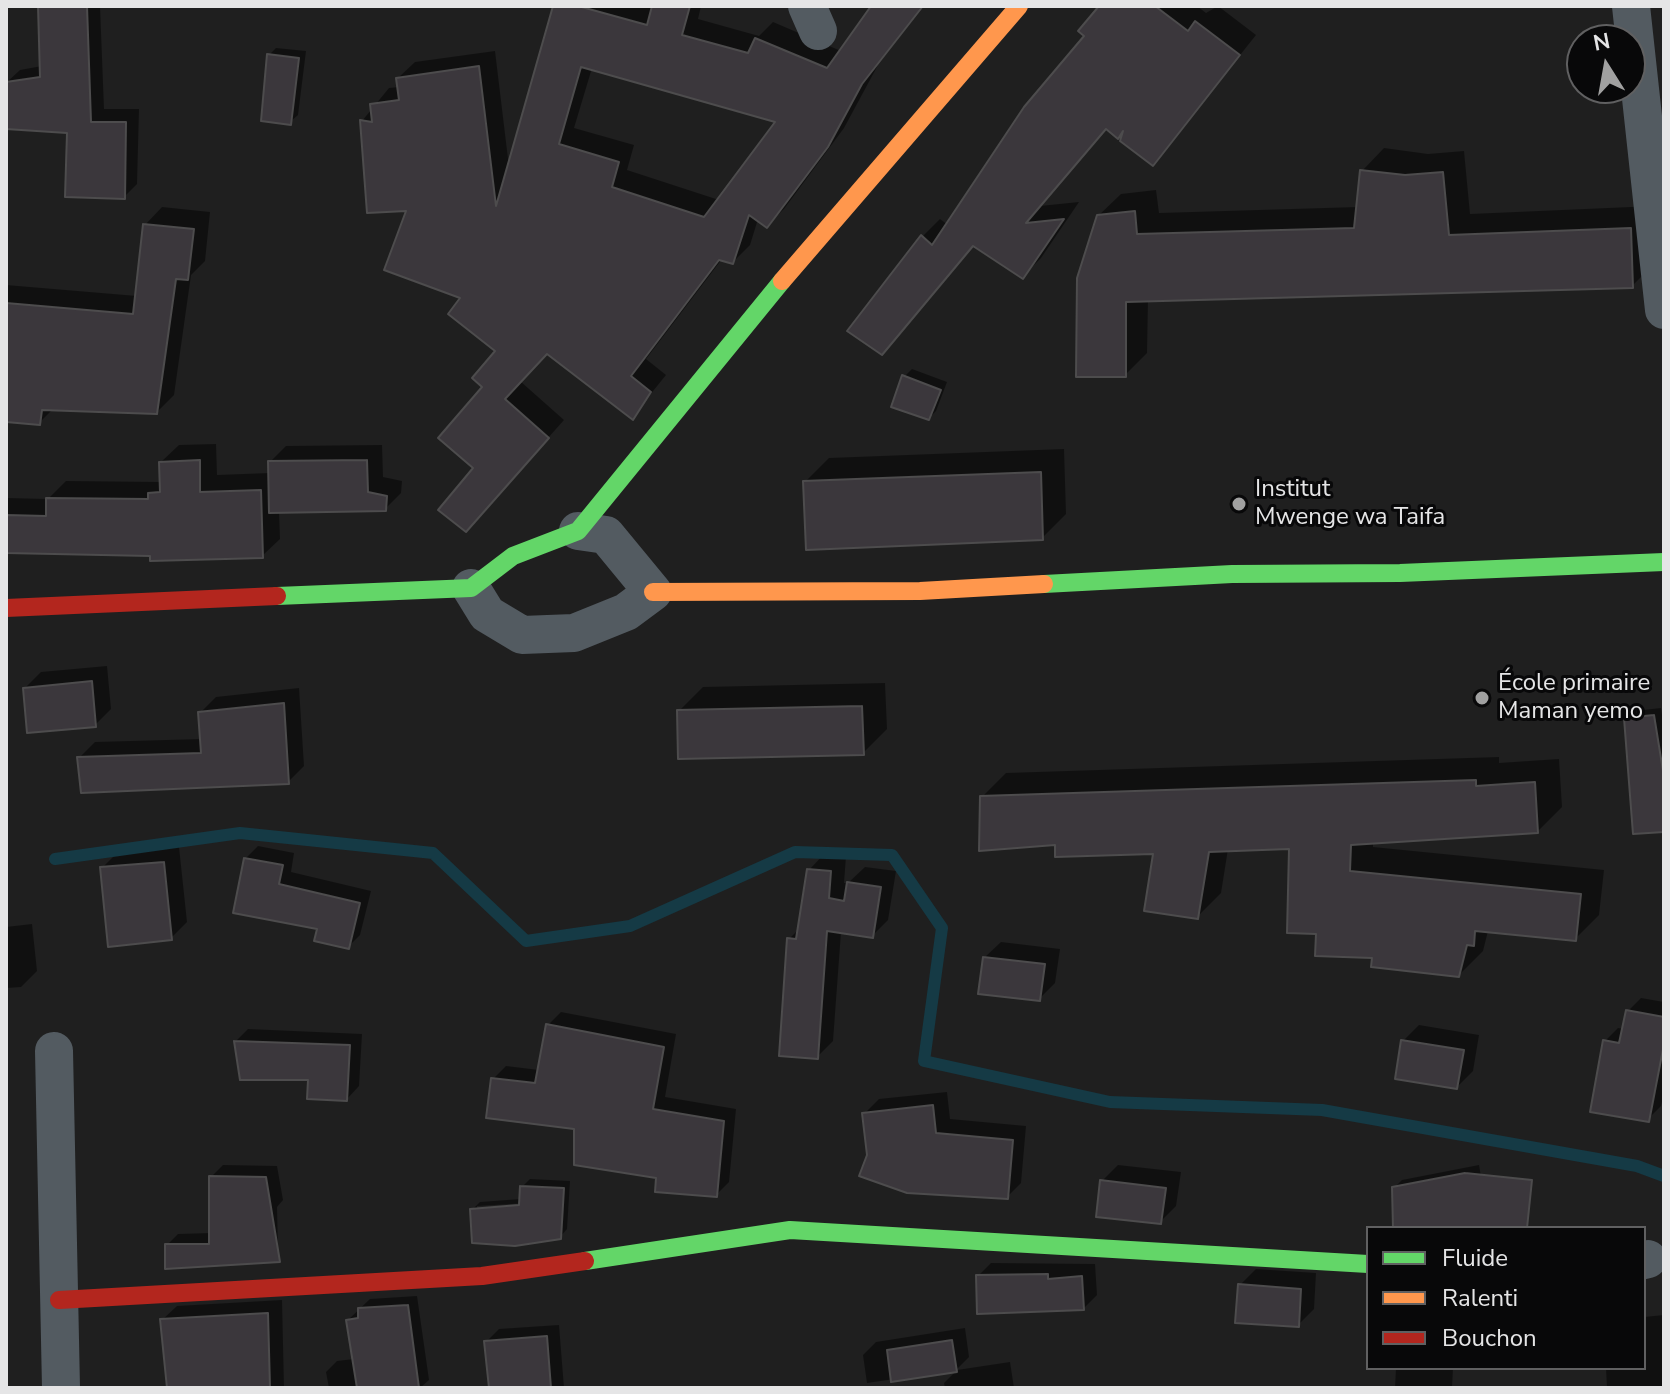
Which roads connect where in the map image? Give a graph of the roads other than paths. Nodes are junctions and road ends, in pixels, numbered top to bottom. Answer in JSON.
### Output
{"nodes":[{"id":1,"x":1019,"y":6,"type":"edge"},
{"id":2,"x":1631,"y":6,"type":"edge"},
{"id":3,"x":1664,"y":310,"type":"edge"},
{"id":4,"x":578,"y":531,"type":"junction"},
{"id":5,"x":1664,"y":562,"type":"edge"},
{"id":6,"x":471,"y":588,"type":"junction"},
{"id":7,"x":653,"y":592,"type":"junction"},
{"id":8,"x":6,"y":608,"type":"edge"},
{"id":9,"x":54,"y":1051,"type":"dead end"},
{"id":10,"x":1366,"y":1264,"type":"edge"},
{"id":11,"x":59,"y":1300,"type":"junction"},
{"id":12,"x":61,"y":1388,"type":"edge"}],
"edges":[{"from":1,"to":4,"type":"street"},
{"from":2,"to":3,"type":"street"},
{"from":4,"to":6,"type":"street"},
{"from":4,"to":7,"type":"street"},
{"from":5,"to":7,"type":"street"},
{"from":6,"to":7,"type":"street"},
{"from":6,"to":8,"type":"street"},
{"from":9,"to":11,"type":"street"},
{"from":10,"to":11,"type":"street"},
{"from":11,"to":12,"type":"street"}]}
